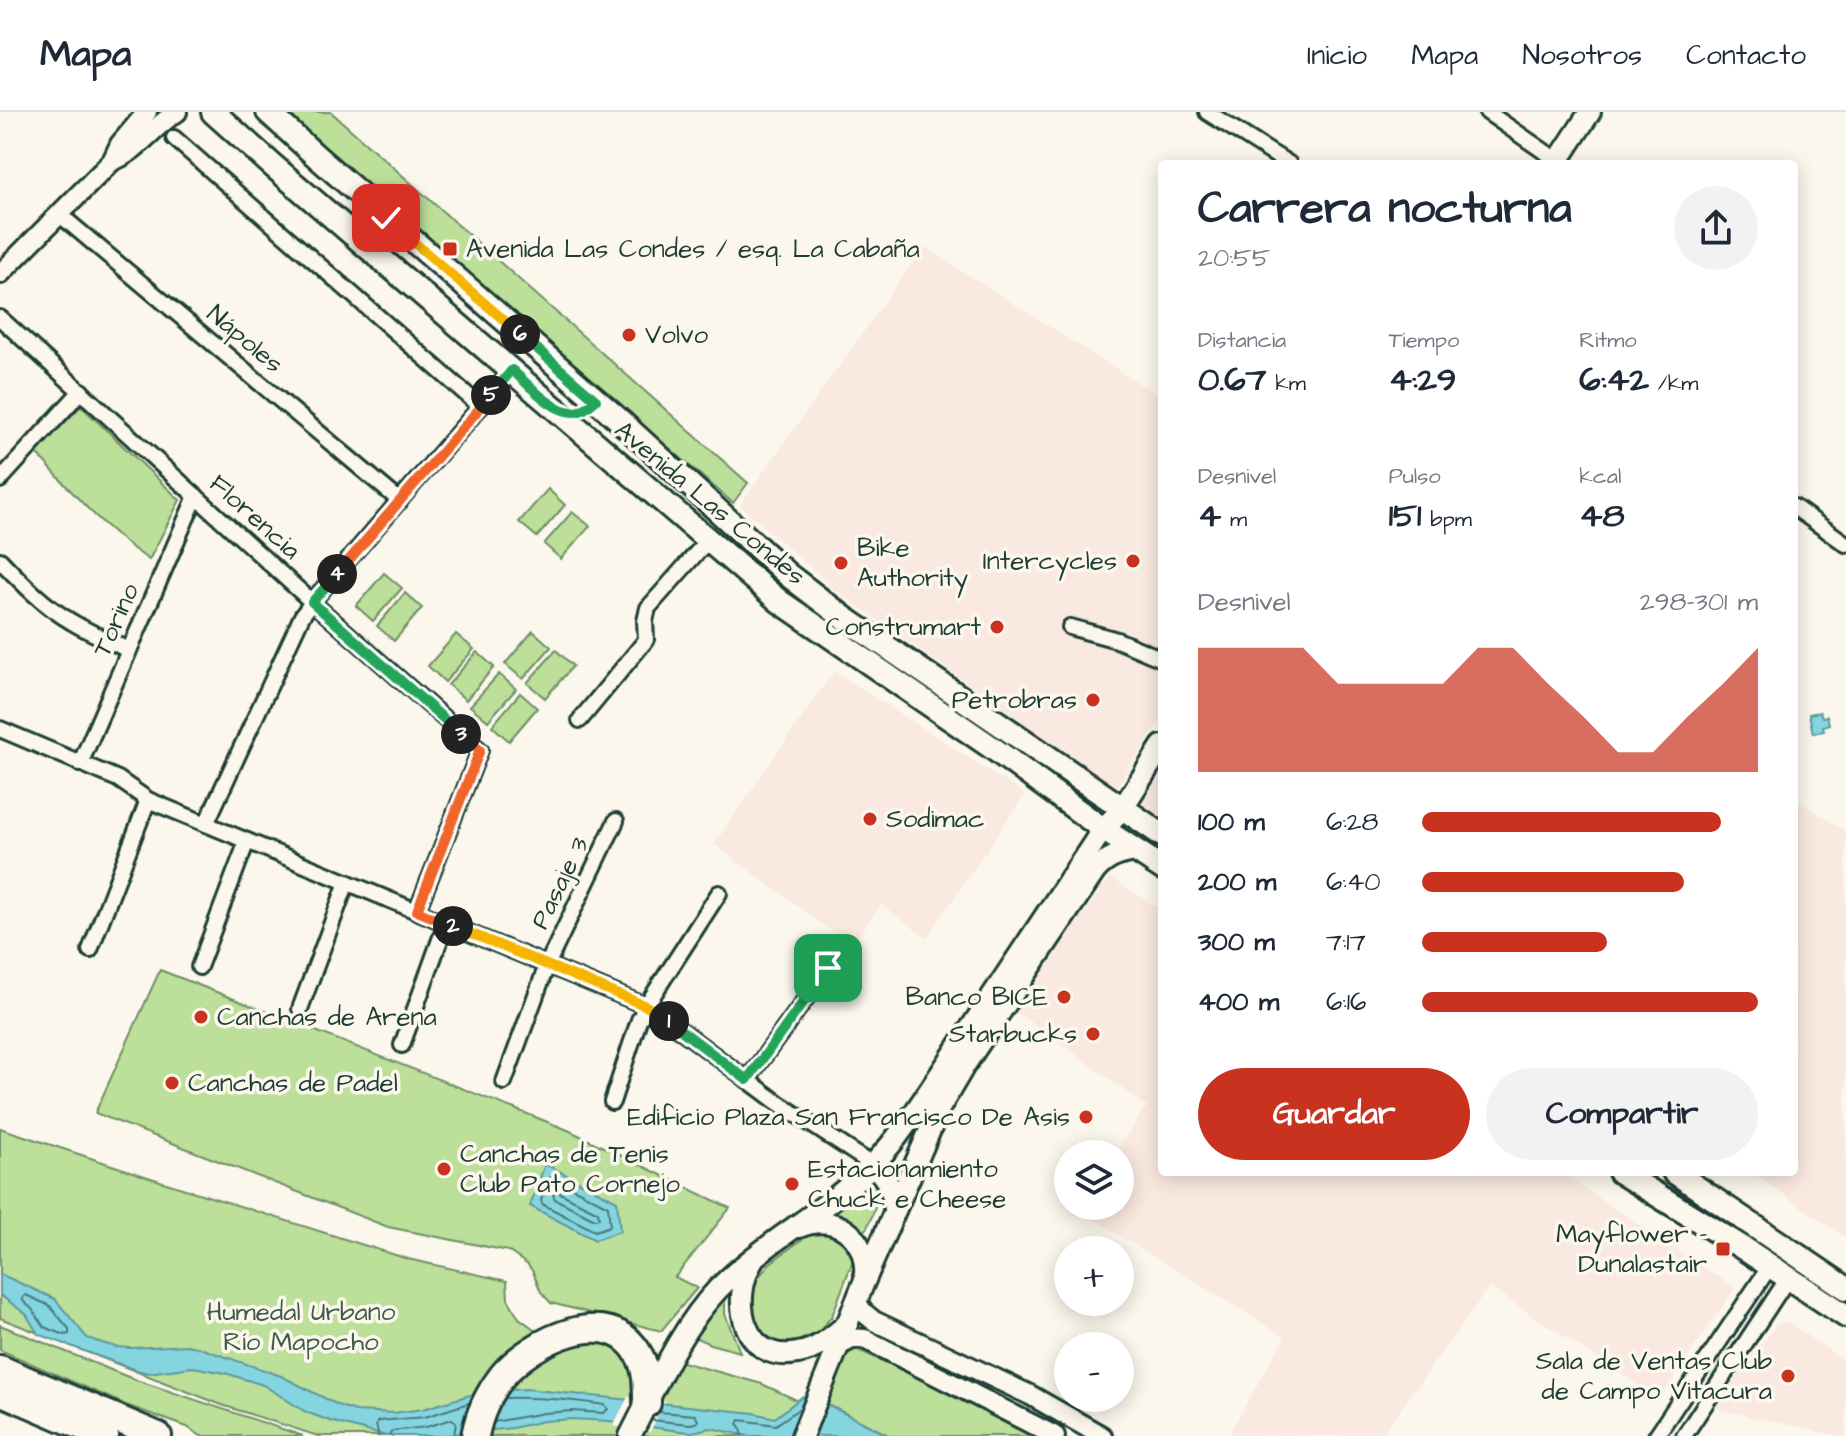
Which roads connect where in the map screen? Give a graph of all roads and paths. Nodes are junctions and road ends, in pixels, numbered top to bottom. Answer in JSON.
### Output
{"nodes":[{"id":1,"x":147,"y":112,"type":"edge"},
{"id":2,"x":177,"y":112,"type":"edge"},
{"id":3,"x":213,"y":112,"type":"edge"},
{"id":4,"x":268,"y":112,"type":"edge"},
{"id":5,"x":1207,"y":112,"type":"edge"},
{"id":6,"x":1487,"y":112,"type":"edge"},
{"id":7,"x":1590,"y":112,"type":"edge"},
{"id":8,"x":174,"y":138,"type":"dead end"},
{"id":9,"x":1283,"y":160,"type":"edge"},
{"id":10,"x":1554,"y":160,"type":"edge"},
{"id":11,"x":1558,"y":160,"type":"edge"},
{"id":12,"x":112,"y":161,"type":"junction"},
{"id":13,"x":59,"y":214,"type":"junction"},
{"id":14,"x":0,"y":274,"type":"edge"},
{"id":15,"x":0,"y":318,"type":"edge"},
{"id":16,"x":512,"y":370,"type":"junction"},
{"id":17,"x":81,"y":391,"type":"junction"},
{"id":18,"x":596,"y":400,"type":"junction"},
{"id":19,"x":550,"y":404,"type":"junction"},
{"id":20,"x":481,"y":407,"type":"junction"},
{"id":21,"x":0,"y":480,"type":"edge"},
{"id":22,"x":196,"y":496,"type":"junction"},
{"id":23,"x":400,"y":501,"type":"junction"},
{"id":24,"x":1798,"y":510,"type":"edge"},
{"id":25,"x":708,"y":540,"type":"junction"},
{"id":26,"x":1846,"y":544,"type":"edge"},
{"id":27,"x":0,"y":560,"type":"edge"},
{"id":28,"x":312,"y":602,"type":"junction"},
{"id":29,"x":1070,"y":627,"type":"dead end"},
{"id":30,"x":129,"y":650,"type":"junction"},
{"id":31,"x":1158,"y":657,"type":"edge"},
{"id":32,"x":580,"y":720,"type":"dead end"},
{"id":33,"x":0,"y":729,"type":"edge"},
{"id":34,"x":1158,"y":752,"type":"edge"},
{"id":35,"x":80,"y":764,"type":"junction"},
{"id":36,"x":148,"y":800,"type":"junction"},
{"id":37,"x":1122,"y":809,"type":"junction"},
{"id":38,"x":616,"y":821,"type":"dead end"},
{"id":39,"x":206,"y":824,"type":"junction"},
{"id":40,"x":1103,"y":829,"type":"junction"},
{"id":41,"x":1158,"y":832,"type":"edge"},
{"id":42,"x":247,"y":841,"type":"junction"},
{"id":43,"x":1135,"y":851,"type":"junction"},
{"id":44,"x":1158,"y":865,"type":"edge"},
{"id":45,"x":347,"y":882,"type":"junction"},
{"id":46,"x":719,"y":893,"type":"dead end"},
{"id":47,"x":417,"y":911,"type":"junction"},
{"id":48,"x":446,"y":923,"type":"junction"},
{"id":49,"x":90,"y":950,"type":"dead end"},
{"id":50,"x":547,"y":965,"type":"junction"},
{"id":51,"x":199,"y":967,"type":"dead end"},
{"id":52,"x":828,"y":968,"type":"dead end"},
{"id":53,"x":646,"y":1006,"type":"junction"},
{"id":54,"x":300,"y":1009,"type":"dead end"},
{"id":55,"x":402,"y":1045,"type":"dead end"},
{"id":56,"x":747,"y":1080,"type":"junction"},
{"id":57,"x":504,"y":1082,"type":"dead end"},
{"id":58,"x":612,"y":1102,"type":"dead end"},
{"id":59,"x":873,"y":1165,"type":"junction"},
{"id":60,"x":1626,"y":1176,"type":"edge"},
{"id":61,"x":1680,"y":1176,"type":"edge"},
{"id":62,"x":894,"y":1210,"type":"junction"},
{"id":63,"x":795,"y":1228,"type":"junction"},
{"id":64,"x":756,"y":1255,"type":"junction"},
{"id":65,"x":1779,"y":1272,"type":"junction"},
{"id":66,"x":1846,"y":1288,"type":"edge"},
{"id":67,"x":860,"y":1292,"type":"junction"},
{"id":68,"x":1846,"y":1316,"type":"edge"},
{"id":69,"x":848,"y":1324,"type":"junction"},
{"id":70,"x":839,"y":1346,"type":"junction"},
{"id":71,"x":0,"y":1369,"type":"edge"},
{"id":72,"x":0,"y":1391,"type":"edge"},
{"id":73,"x":1683,"y":1395,"type":"junction"},
{"id":74,"x":647,"y":1403,"type":"junction"},
{"id":75,"x":1704,"y":1408,"type":"junction"},
{"id":76,"x":105,"y":1436,"type":"edge"},
{"id":77,"x":158,"y":1436,"type":"edge"},
{"id":78,"x":475,"y":1436,"type":"edge"},
{"id":79,"x":630,"y":1436,"type":"edge"},
{"id":80,"x":802,"y":1436,"type":"edge"},
{"id":81,"x":1055,"y":1436,"type":"edge"},
{"id":82,"x":1102,"y":1436,"type":"edge"},
{"id":83,"x":1656,"y":1436,"type":"edge"},
{"id":84,"x":1684,"y":1436,"type":"edge"}],
"edges":[{"from":1,"to":12,"type":"street"},
{"from":2,"to":12,"type":"street"},
{"from":3,"to":16,"type":"main road","name":"Avenida Las Condes"},
{"from":4,"to":18,"type":"main road","name":"Avenida Las Condes"},
{"from":5,"to":9,"type":"street"},
{"from":6,"to":10,"type":"street"},
{"from":7,"to":11,"type":"main road"},
{"from":8,"to":20,"type":"street"},
{"from":12,"to":13,"type":"street"},
{"from":13,"to":14,"type":"street"},
{"from":13,"to":23,"type":"street","name":"Nápoles"},
{"from":15,"to":17,"type":"street","name":"Florencia"},
{"from":16,"to":19,"type":"main road","name":"Avenida Las Condes"},
{"from":16,"to":20,"type":"street"},
{"from":17,"to":21,"type":"street"},
{"from":17,"to":22,"type":"street","name":"Florencia"},
{"from":18,"to":19,"type":"main road"},
{"from":18,"to":37,"type":"main road","name":"Avenida Las Condes"},
{"from":19,"to":25,"type":"main road","name":"Avenida Las Condes"},
{"from":20,"to":23,"type":"street"},
{"from":22,"to":28,"type":"street","name":"Florencia"},
{"from":22,"to":30,"type":"street","name":"Torino"},
{"from":23,"to":28,"type":"street"},
{"from":24,"to":26,"type":"street"},
{"from":25,"to":32,"type":"street"},
{"from":25,"to":40,"type":"main road","name":"Avenida Las Condes"},
{"from":27,"to":30,"type":"street"},
{"from":28,"to":39,"type":"street"},
{"from":28,"to":47,"type":"street","name":"Florencia"},
{"from":29,"to":31,"type":"street"},
{"from":30,"to":35,"type":"street","name":"Torino"},
{"from":33,"to":35,"type":"street"},
{"from":34,"to":37,"type":"main road"},
{"from":35,"to":36,"type":"street"},
{"from":36,"to":39,"type":"street"},
{"from":36,"to":49,"type":"street"},
{"from":37,"to":40,"type":"main road"},
{"from":37,"to":41,"type":"main road","name":"Avenida Las Condes"},
{"from":38,"to":50,"type":"street","name":"Pasaje 3"},
{"from":39,"to":42,"type":"street"},
{"from":40,"to":43,"type":"main road","name":"Avenida Las Condes"},
{"from":40,"to":59,"type":"main road"},
{"from":42,"to":45,"type":"street"},
{"from":42,"to":51,"type":"street"},
{"from":43,"to":44,"type":"main road","name":"Avenida Las Condes"},
{"from":43,"to":62,"type":"main road"},
{"from":45,"to":47,"type":"street"},
{"from":45,"to":54,"type":"street"},
{"from":46,"to":53,"type":"street"},
{"from":47,"to":48,"type":"street"},
{"from":48,"to":50,"type":"street"},
{"from":48,"to":55,"type":"street"},
{"from":50,"to":53,"type":"street"},
{"from":50,"to":57,"type":"street","name":"Pasaje 3"},
{"from":52,"to":56,"type":"street"},
{"from":53,"to":56,"type":"street"},
{"from":53,"to":58,"type":"street"},
{"from":56,"to":59,"type":"street"},
{"from":59,"to":62,"type":"main road"},
{"from":59,"to":63,"type":"main road"},
{"from":60,"to":65,"type":"main road"},
{"from":61,"to":66,"type":"main road"},
{"from":62,"to":67,"type":"main road"},
{"from":63,"to":64,"type":"main road"},
{"from":63,"to":67,"type":"main road"},
{"from":64,"to":69,"type":"main road"},
{"from":64,"to":74,"type":"main road"},
{"from":65,"to":68,"type":"main road"},
{"from":65,"to":73,"type":"street"},
{"from":65,"to":75,"type":"street"},
{"from":67,"to":69,"type":"main road"},
{"from":67,"to":82,"type":"street"},
{"from":69,"to":70,"type":"main road"},
{"from":70,"to":80,"type":"main road"},
{"from":70,"to":81,"type":"street"},
{"from":71,"to":77,"type":"highway"},
{"from":72,"to":76,"type":"highway"},
{"from":73,"to":75,"type":"street"},
{"from":73,"to":83,"type":"street"},
{"from":74,"to":78,"type":"highway"},
{"from":74,"to":79,"type":"main road"},
{"from":75,"to":84,"type":"street"}]}
